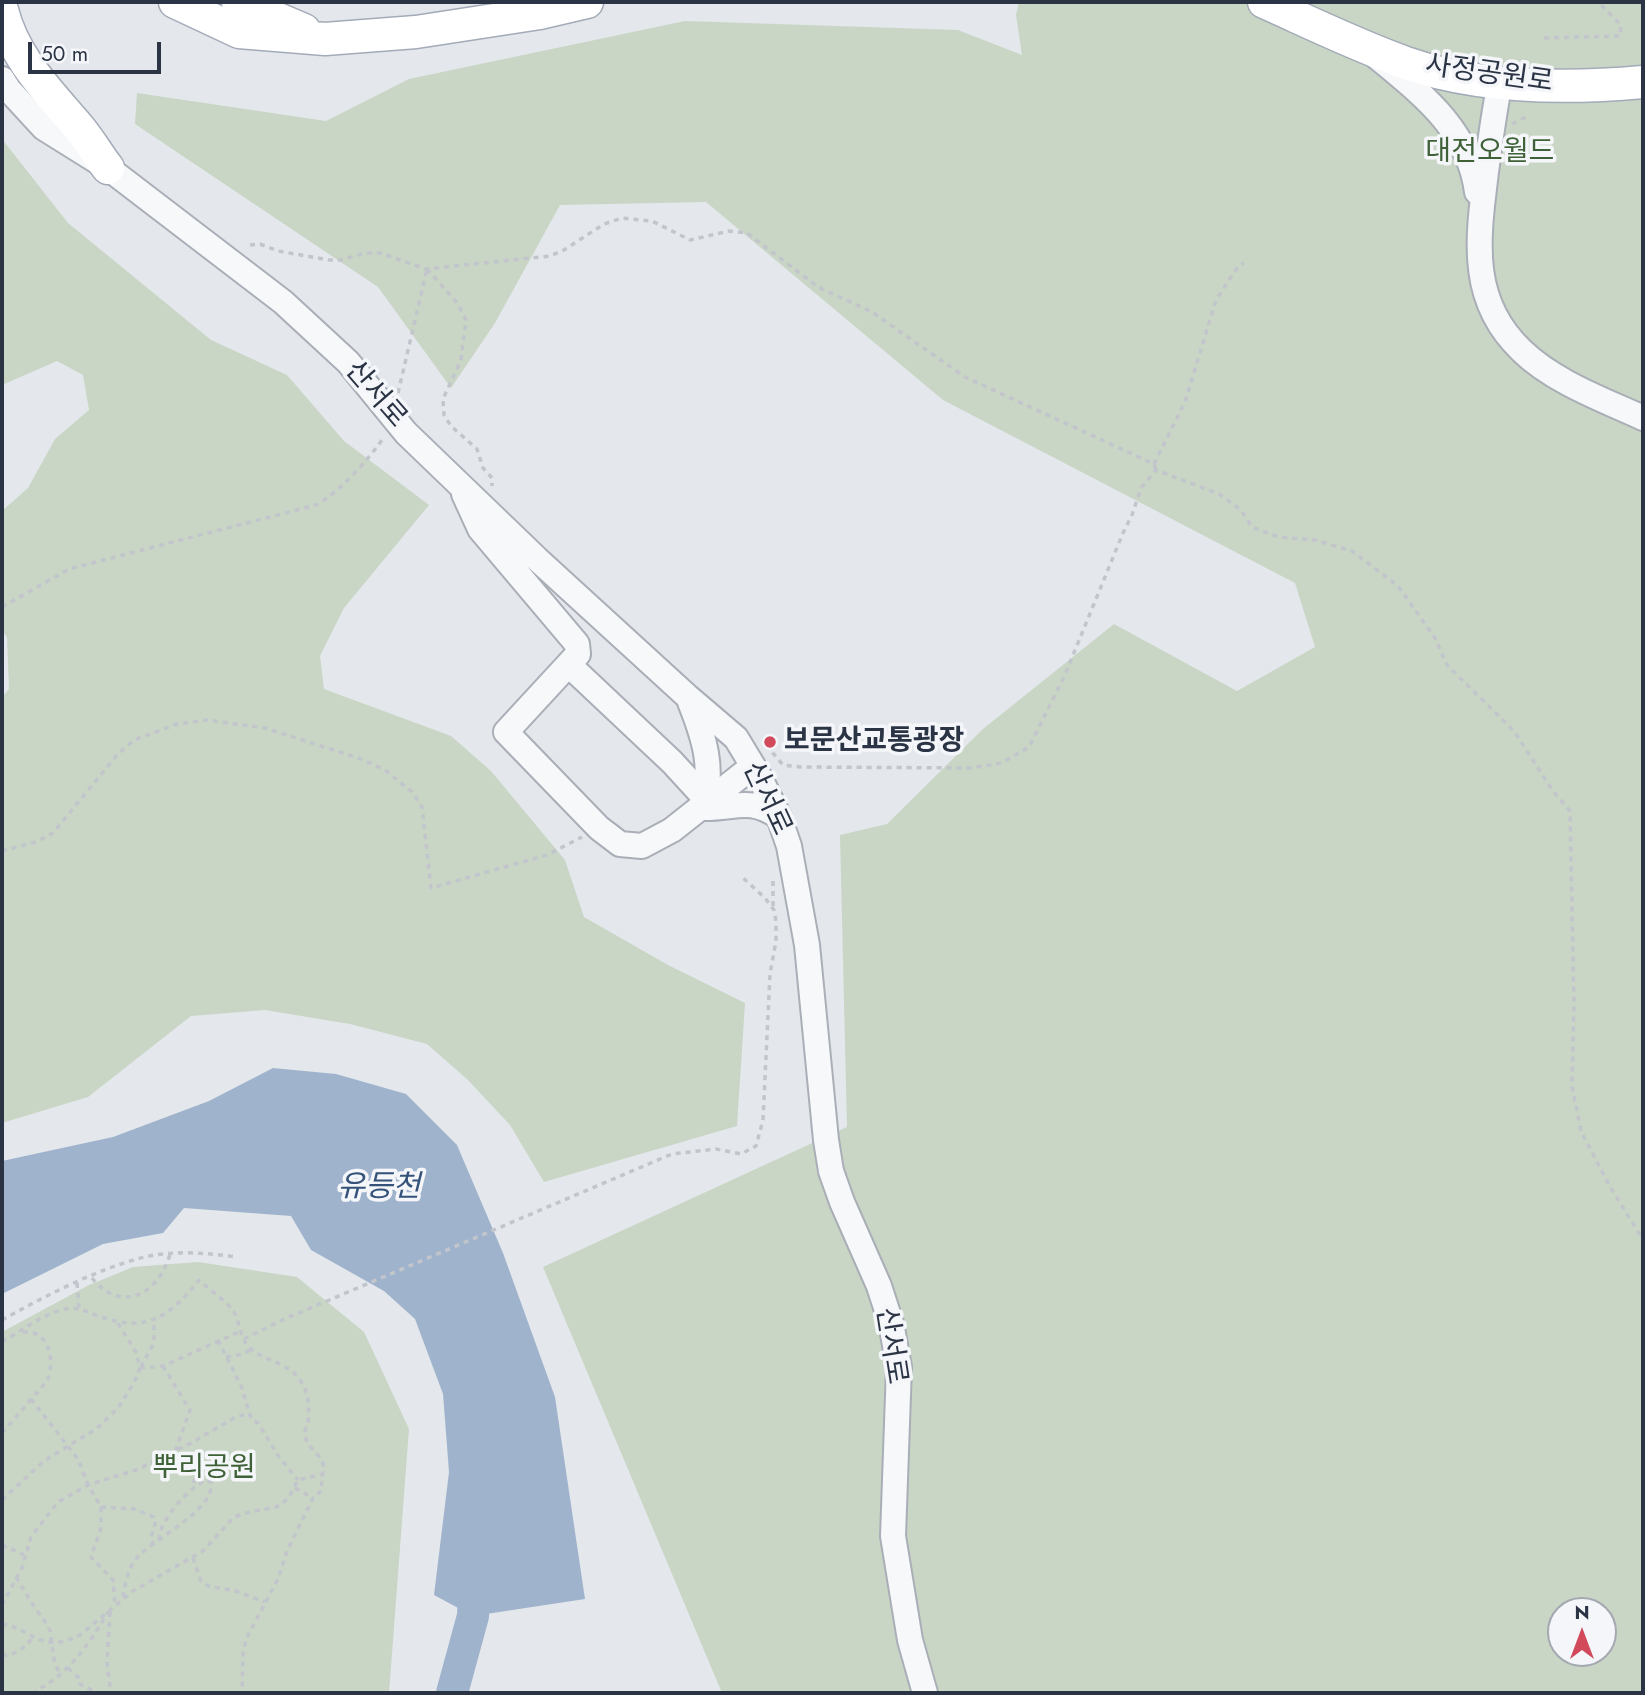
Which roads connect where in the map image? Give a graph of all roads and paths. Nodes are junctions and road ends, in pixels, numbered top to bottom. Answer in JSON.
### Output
{"nodes":[{"id":1,"x":149,"y":2,"type":"edge"},
{"id":2,"x":175,"y":2,"type":"edge"},
{"id":3,"x":208,"y":2,"type":"edge"},
{"id":4,"x":587,"y":2,"type":"edge"},
{"id":5,"x":1264,"y":2,"type":"edge"},
{"id":6,"x":1598,"y":2,"type":"edge"},
{"id":7,"x":2,"y":10,"type":"edge"},
{"id":8,"x":239,"y":17,"type":"edge"},
{"id":9,"x":1544,"y":38,"type":"dead end"},
{"id":10,"x":325,"y":39,"type":"junction"},
{"id":11,"x":1362,"y":46,"type":"junction"},
{"id":12,"x":2,"y":49,"type":"edge"},
{"id":13,"x":2,"y":79,"type":"edge"},
{"id":14,"x":1500,"y":82,"type":"junction"},
{"id":15,"x":1643,"y":82,"type":"edge"},
{"id":16,"x":108,"y":168,"type":"junction"},
{"id":17,"x":1480,"y":216,"type":"junction"},
{"id":18,"x":250,"y":245,"type":"dead end"},
{"id":19,"x":1244,"y":263,"type":"dead end"},
{"id":20,"x":427,"y":269,"type":"junction"},
{"id":21,"x":392,"y":415,"type":"junction"},
{"id":22,"x":1643,"y":418,"type":"edge"},
{"id":23,"x":1154,"y":464,"type":"junction"},
{"id":24,"x":1156,"y":470,"type":"junction"},
{"id":25,"x":457,"y":481,"type":"junction"},
{"id":26,"x":495,"y":516,"type":"junction"},
{"id":27,"x":2,"y":607,"type":"edge"},
{"id":28,"x":569,"y":665,"type":"junction"},
{"id":29,"x":688,"y":697,"type":"junction"},
{"id":30,"x":759,"y":736,"type":"dead end"},
{"id":31,"x":752,"y":766,"type":"junction"},
{"id":32,"x":704,"y":803,"type":"junction"},
{"id":33,"x":779,"y":817,"type":"junction"},
{"id":34,"x":600,"y":828,"type":"junction"},
{"id":35,"x":2,"y":851,"type":"edge"},
{"id":36,"x":742,"y":877,"type":"dead end"},
{"id":37,"x":772,"y":895,"type":"dead end"},
{"id":38,"x":774,"y":910,"type":"junction"},
{"id":39,"x":1643,"y":1240,"type":"edge"},
{"id":40,"x":170,"y":1254,"type":"junction"},
{"id":41,"x":237,"y":1256,"type":"dead end"},
{"id":42,"x":92,"y":1277,"type":"junction"},
{"id":43,"x":77,"y":1283,"type":"junction"},
{"id":44,"x":79,"y":1308,"type":"junction"},
{"id":45,"x":154,"y":1318,"type":"junction"},
{"id":46,"x":2,"y":1320,"type":"edge"},
{"id":47,"x":117,"y":1322,"type":"junction"},
{"id":48,"x":241,"y":1331,"type":"junction"},
{"id":49,"x":15,"y":1334,"type":"junction"},
{"id":50,"x":244,"y":1339,"type":"junction"},
{"id":51,"x":218,"y":1340,"type":"junction"},
{"id":52,"x":2,"y":1342,"type":"edge"},
{"id":53,"x":251,"y":1349,"type":"junction"},
{"id":54,"x":226,"y":1357,"type":"junction"},
{"id":55,"x":163,"y":1366,"type":"junction"},
{"id":56,"x":140,"y":1368,"type":"junction"},
{"id":57,"x":31,"y":1399,"type":"junction"},
{"id":58,"x":249,"y":1413,"type":"junction"},
{"id":59,"x":2,"y":1433,"type":"edge"},
{"id":60,"x":67,"y":1446,"type":"junction"},
{"id":61,"x":176,"y":1449,"type":"junction"},
{"id":62,"x":323,"y":1474,"type":"junction"},
{"id":63,"x":298,"y":1480,"type":"junction"},
{"id":64,"x":88,"y":1485,"type":"junction"},
{"id":65,"x":295,"y":1488,"type":"junction"},
{"id":66,"x":191,"y":1490,"type":"junction"},
{"id":67,"x":313,"y":1498,"type":"junction"},
{"id":68,"x":2,"y":1500,"type":"edge"},
{"id":69,"x":100,"y":1507,"type":"junction"},
{"id":70,"x":159,"y":1541,"type":"junction"},
{"id":71,"x":2,"y":1545,"type":"edge"},
{"id":72,"x":153,"y":1545,"type":"junction"},
{"id":73,"x":24,"y":1555,"type":"junction"},
{"id":74,"x":193,"y":1557,"type":"junction"},
{"id":75,"x":16,"y":1577,"type":"junction"},
{"id":76,"x":123,"y":1599,"type":"junction"},
{"id":77,"x":265,"y":1602,"type":"junction"},
{"id":78,"x":116,"y":1604,"type":"junction"},
{"id":79,"x":2,"y":1605,"type":"edge"},
{"id":80,"x":110,"y":1610,"type":"junction"},
{"id":81,"x":2,"y":1624,"type":"edge"},
{"id":82,"x":32,"y":1638,"type":"junction"},
{"id":83,"x":51,"y":1642,"type":"junction"},
{"id":84,"x":2,"y":1656,"type":"edge"},
{"id":85,"x":68,"y":1668,"type":"junction"},
{"id":86,"x":61,"y":1676,"type":"junction"},
{"id":87,"x":32,"y":1693,"type":"edge"},
{"id":88,"x":97,"y":1693,"type":"edge"},
{"id":89,"x":111,"y":1693,"type":"edge"},
{"id":90,"x":242,"y":1693,"type":"edge"},
{"id":91,"x":925,"y":1693,"type":"edge"}],
"edges":[{"from":1,"to":8,"type":"main road"},
{"from":2,"to":8,"type":"main road"},
{"from":3,"to":10,"type":"main road"},
{"from":4,"to":10,"type":"main road"},
{"from":5,"to":11,"type":"main road","name":"사정공원로"},
{"from":6,"to":9,"type":"path"},
{"from":7,"to":16,"type":"main road"},
{"from":8,"to":10,"type":"main road"},
{"from":11,"to":14,"type":"main road","name":"사정공원로"},
{"from":11,"to":17,"type":"street"},
{"from":12,"to":16,"type":"street","name":"산서로"},
{"from":13,"to":16,"type":"street","name":"산서로"},
{"from":14,"to":15,"type":"main road","name":"사정공원로"},
{"from":14,"to":17,"type":"street"},
{"from":16,"to":21,"type":"street","name":"산서로"},
{"from":17,"to":22,"type":"street"},
{"from":18,"to":20,"type":"path"},
{"from":19,"to":23,"type":"path"},
{"from":20,"to":21,"type":"path"},
{"from":20,"to":23,"type":"path"},
{"from":20,"to":26,"type":"path"},
{"from":21,"to":25,"type":"street","name":"산서로"},
{"from":21,"to":27,"type":"path"},
{"from":23,"to":24,"type":"path"},
{"from":24,"to":30,"type":"path"},
{"from":24,"to":39,"type":"path"},
{"from":25,"to":26,"type":"street","name":"산서로"},
{"from":25,"to":28,"type":"street"},
{"from":26,"to":29,"type":"street","name":"산서로"},
{"from":28,"to":32,"type":"street"},
{"from":28,"to":34,"type":"street"},
{"from":29,"to":31,"type":"street","name":"산서로"},
{"from":29,"to":32,"type":"street"},
{"from":31,"to":32,"type":"street"},
{"from":31,"to":33,"type":"street","name":"산서로"},
{"from":32,"to":33,"type":"street"},
{"from":32,"to":34,"type":"street"},
{"from":33,"to":91,"type":"street","name":"산서로"},
{"from":34,"to":35,"type":"path"},
{"from":36,"to":38,"type":"path"},
{"from":37,"to":38,"type":"path"},
{"from":38,"to":50,"type":"path"},
{"from":40,"to":41,"type":"path"},
{"from":40,"to":42,"type":"path"},
{"from":40,"to":42,"type":"path"},
{"from":42,"to":43,"type":"path"},
{"from":43,"to":44,"type":"path"},
{"from":43,"to":46,"type":"path"},
{"from":44,"to":47,"type":"path"},
{"from":44,"to":49,"type":"path"},
{"from":45,"to":47,"type":"path"},
{"from":45,"to":48,"type":"path"},
{"from":45,"to":56,"type":"path"},
{"from":47,"to":56,"type":"path"},
{"from":48,"to":50,"type":"path"},
{"from":48,"to":51,"type":"path"},
{"from":49,"to":52,"type":"path"},
{"from":49,"to":57,"type":"path"},
{"from":50,"to":53,"type":"path"},
{"from":51,"to":54,"type":"path"},
{"from":51,"to":55,"type":"path"},
{"from":53,"to":54,"type":"path"},
{"from":53,"to":62,"type":"path"},
{"from":54,"to":58,"type":"path"},
{"from":55,"to":56,"type":"path"},
{"from":55,"to":61,"type":"path"},
{"from":56,"to":60,"type":"path"},
{"from":57,"to":59,"type":"path"},
{"from":57,"to":60,"type":"path"},
{"from":58,"to":61,"type":"path"},
{"from":58,"to":63,"type":"path"},
{"from":60,"to":64,"type":"path"},
{"from":60,"to":68,"type":"path"},
{"from":61,"to":64,"type":"path"},
{"from":61,"to":66,"type":"path"},
{"from":62,"to":63,"type":"path"},
{"from":62,"to":67,"type":"path"},
{"from":63,"to":65,"type":"path"},
{"from":64,"to":69,"type":"path"},
{"from":64,"to":73,"type":"path"},
{"from":65,"to":67,"type":"path"},
{"from":65,"to":74,"type":"path"},
{"from":66,"to":70,"type":"path"},
{"from":66,"to":70,"type":"path"},
{"from":67,"to":77,"type":"path"},
{"from":69,"to":72,"type":"path"},
{"from":69,"to":78,"type":"path"},
{"from":70,"to":72,"type":"path"},
{"from":71,"to":73,"type":"path"},
{"from":72,"to":76,"type":"path"},
{"from":73,"to":75,"type":"path"},
{"from":74,"to":76,"type":"path"},
{"from":74,"to":77,"type":"path"},
{"from":75,"to":79,"type":"path"},
{"from":75,"to":83,"type":"path"},
{"from":76,"to":78,"type":"path"},
{"from":77,"to":90,"type":"path"},
{"from":78,"to":80,"type":"path"},
{"from":80,"to":83,"type":"path"},
{"from":80,"to":85,"type":"path"},
{"from":80,"to":89,"type":"path"},
{"from":81,"to":82,"type":"path"},
{"from":82,"to":83,"type":"path"},
{"from":82,"to":84,"type":"path"},
{"from":83,"to":86,"type":"path"},
{"from":85,"to":86,"type":"path"},
{"from":85,"to":88,"type":"path"},
{"from":86,"to":87,"type":"path"}]}
